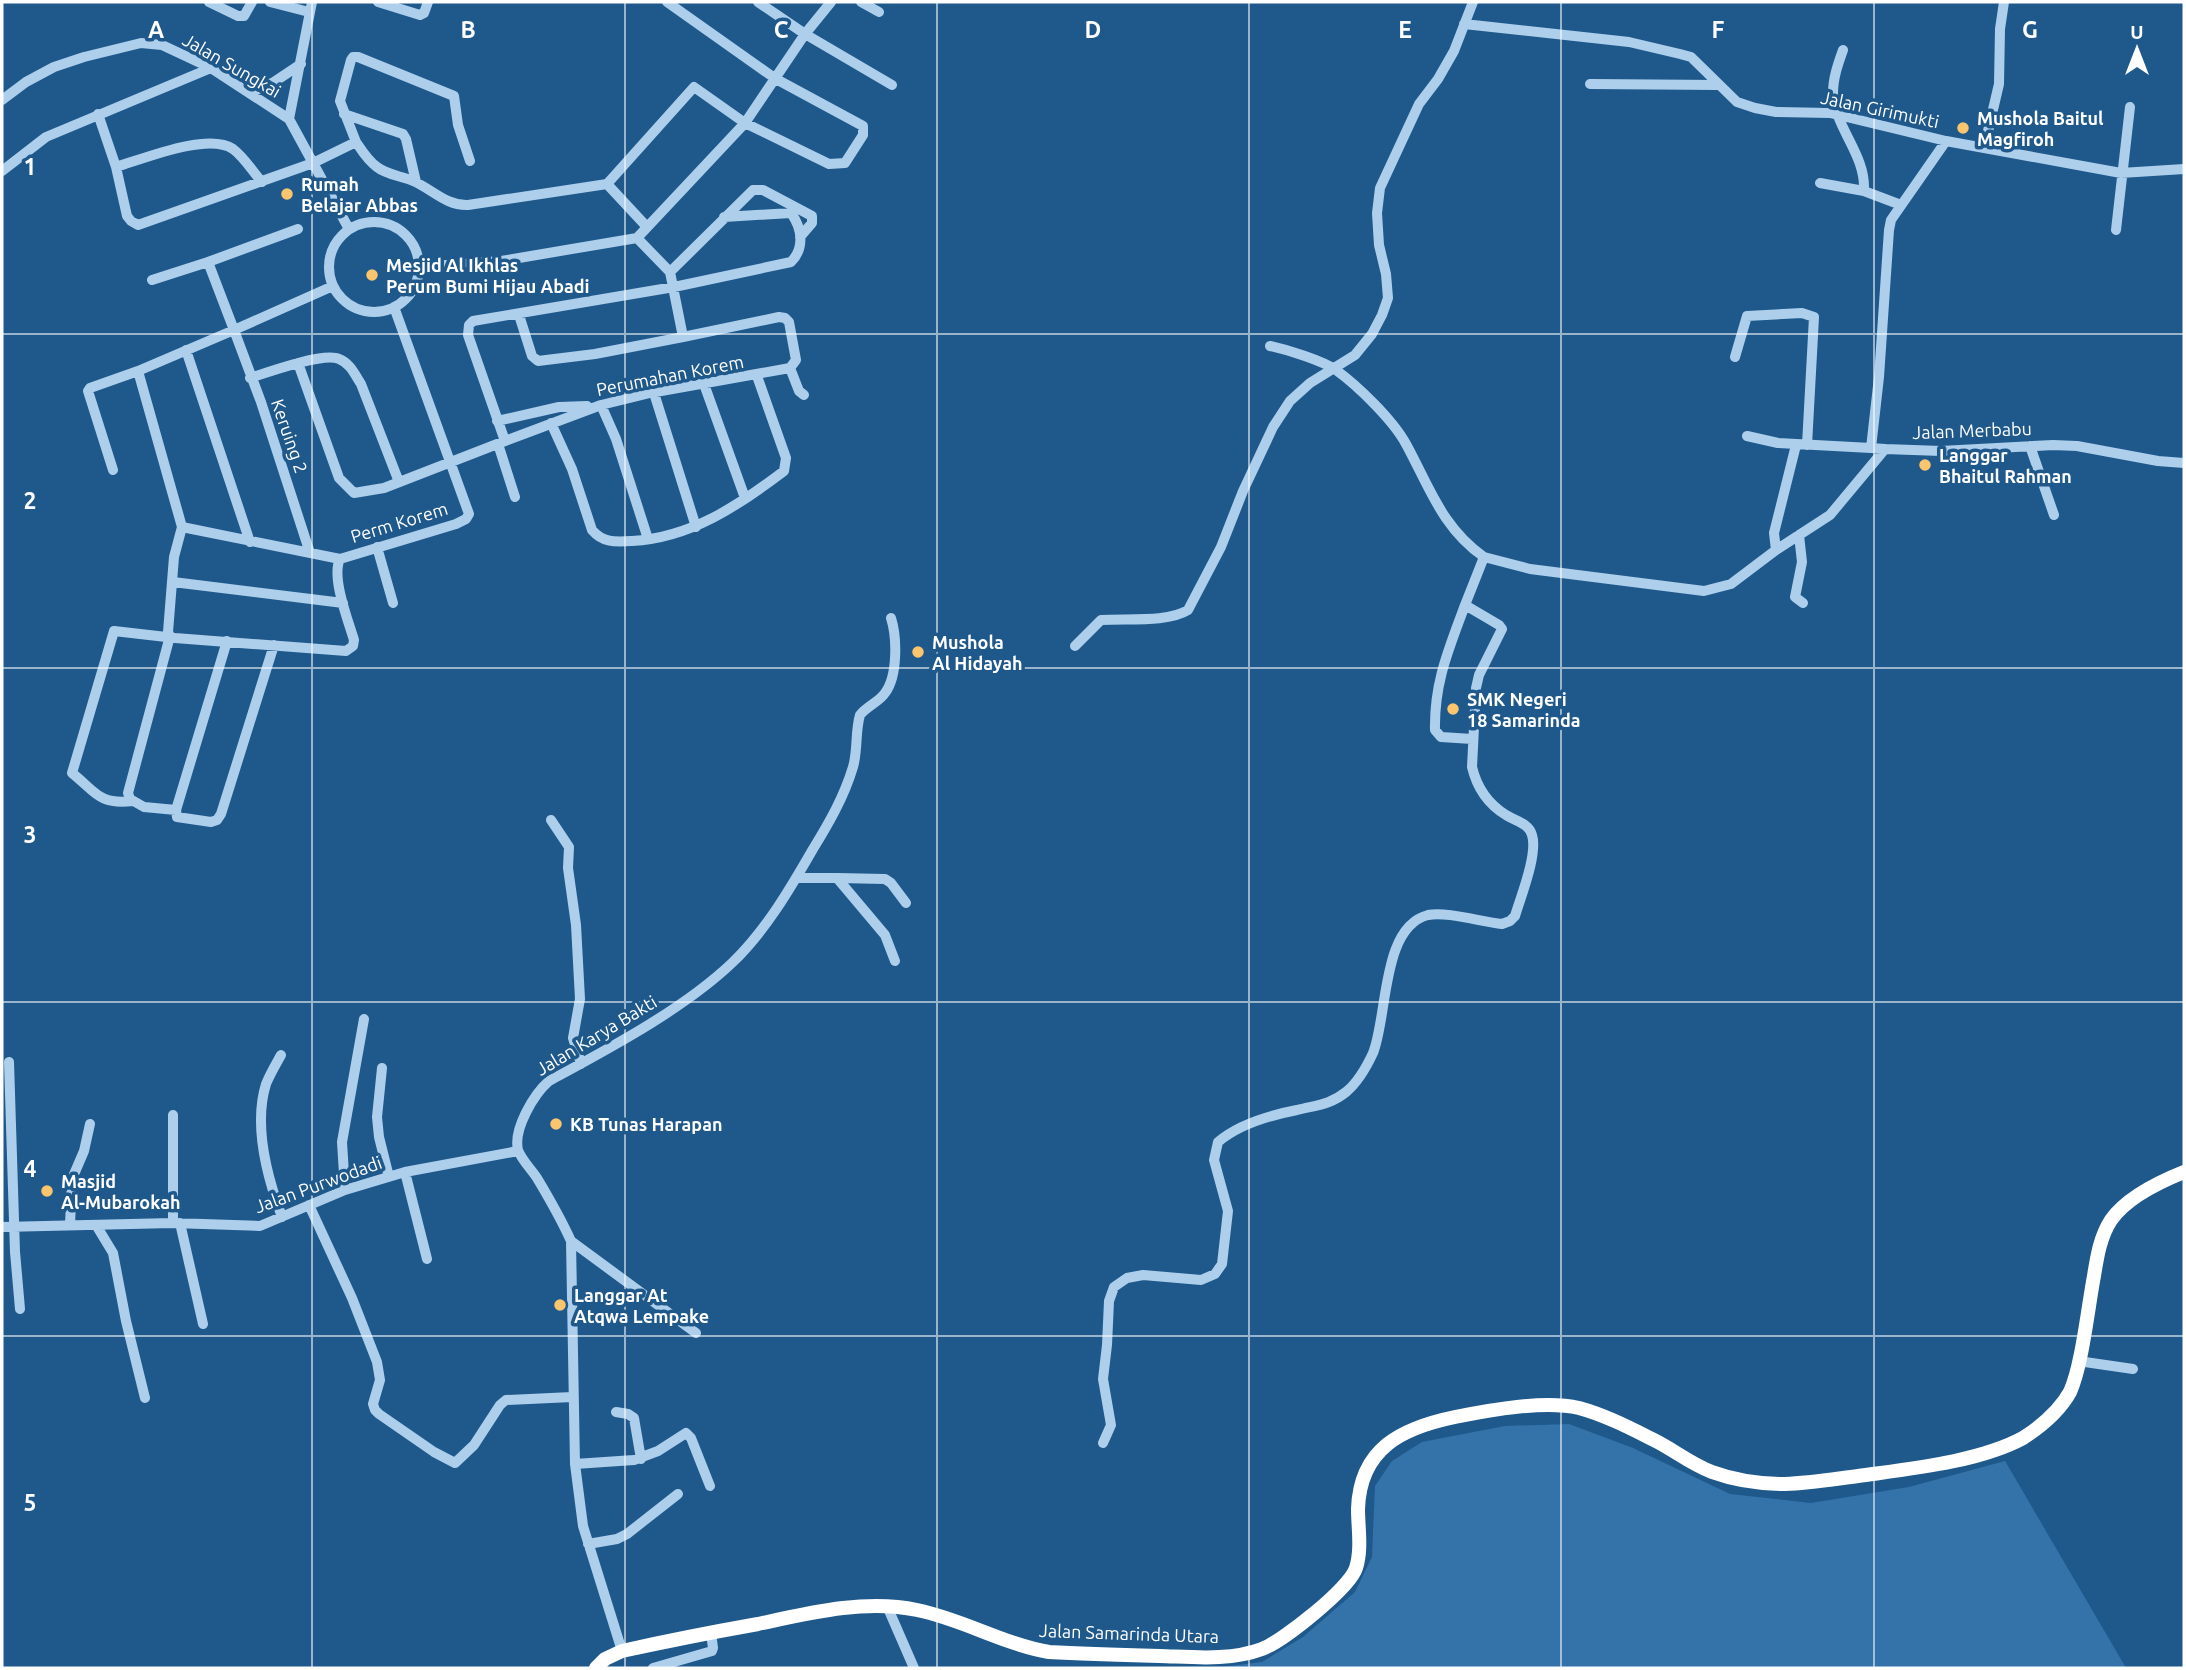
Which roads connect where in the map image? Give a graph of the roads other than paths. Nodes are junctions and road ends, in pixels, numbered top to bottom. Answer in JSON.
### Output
{"nodes":[{"id":1,"x":209,"y":2,"type":"edge"},
{"id":2,"x":252,"y":2,"type":"edge"},
{"id":3,"x":270,"y":2,"type":"edge"},
{"id":4,"x":379,"y":2,"type":"edge"},
{"id":5,"x":428,"y":2,"type":"edge"},
{"id":6,"x":667,"y":2,"type":"edge"},
{"id":7,"x":758,"y":2,"type":"edge"},
{"id":8,"x":831,"y":2,"type":"edge"},
{"id":9,"x":861,"y":2,"type":"edge"},
{"id":10,"x":1472,"y":2,"type":"edge"},
{"id":11,"x":2004,"y":2,"type":"edge"},
{"id":12,"x":311,"y":7,"type":"edge"},
{"id":13,"x":879,"y":12,"type":"dead end"},
{"id":14,"x":1464,"y":24,"type":"junction"},
{"id":15,"x":805,"y":34,"type":"junction"},
{"id":16,"x":1843,"y":50,"type":"dead end"},
{"id":17,"x":300,"y":64,"type":"junction"},
{"id":18,"x":212,"y":68,"type":"junction"},
{"id":19,"x":776,"y":79,"type":"junction"},
{"id":20,"x":1590,"y":84,"type":"dead end"},
{"id":21,"x":892,"y":85,"type":"dead end"},
{"id":22,"x":1718,"y":85,"type":"junction"},
{"id":23,"x":250,"y":93,"type":"junction"},
{"id":24,"x":2,"y":100,"type":"edge"},
{"id":25,"x":2130,"y":107,"type":"dead end"},
{"id":26,"x":98,"y":114,"type":"junction"},
{"id":27,"x":344,"y":114,"type":"junction"},
{"id":28,"x":1838,"y":114,"type":"junction"},
{"id":29,"x":289,"y":119,"type":"junction"},
{"id":30,"x":744,"y":123,"type":"junction"},
{"id":31,"x":1946,"y":141,"type":"junction"},
{"id":32,"x":356,"y":142,"type":"junction"},
{"id":33,"x":1984,"y":148,"type":"junction"},
{"id":34,"x":470,"y":161,"type":"dead end"},
{"id":35,"x":313,"y":163,"type":"junction"},
{"id":36,"x":116,"y":167,"type":"junction"},
{"id":37,"x":2184,"y":169,"type":"edge"},
{"id":38,"x":2,"y":171,"type":"edge"},
{"id":39,"x":2121,"y":173,"type":"junction"},
{"id":40,"x":416,"y":182,"type":"junction"},
{"id":41,"x":257,"y":183,"type":"junction"},
{"id":42,"x":1820,"y":183,"type":"dead end"},
{"id":43,"x":607,"y":184,"type":"junction"},
{"id":44,"x":1864,"y":191,"type":"junction"},
{"id":45,"x":1901,"y":205,"type":"junction"},
{"id":46,"x":792,"y":209,"type":"junction"},
{"id":47,"x":724,"y":217,"type":"junction"},
{"id":48,"x":647,"y":227,"type":"junction"},
{"id":49,"x":298,"y":229,"type":"dead end"},
{"id":50,"x":349,"y":229,"type":"junction"},
{"id":51,"x":2116,"y":230,"type":"dead end"},
{"id":52,"x":800,"y":237,"type":"junction"},
{"id":53,"x":637,"y":238,"type":"junction"},
{"id":54,"x":208,"y":262,"type":"junction"},
{"id":55,"x":419,"y":267,"type":"junction"},
{"id":56,"x":670,"y":272,"type":"junction"},
{"id":57,"x":152,"y":280,"type":"dead end"},
{"id":58,"x":332,"y":286,"type":"junction"},
{"id":59,"x":674,"y":287,"type":"junction"},
{"id":60,"x":394,"y":307,"type":"junction"},
{"id":61,"x":519,"y":315,"type":"junction"},
{"id":62,"x":234,"y":330,"type":"junction"},
{"id":63,"x":683,"y":337,"type":"junction"},
{"id":64,"x":1270,"y":346,"type":"dead end"},
{"id":65,"x":186,"y":350,"type":"junction"},
{"id":66,"x":1735,"y":357,"type":"dead end"},
{"id":67,"x":298,"y":363,"type":"junction"},
{"id":68,"x":790,"y":368,"type":"junction"},
{"id":69,"x":1334,"y":369,"type":"junction"},
{"id":70,"x":138,"y":371,"type":"junction"},
{"id":71,"x":757,"y":376,"type":"junction"},
{"id":72,"x":250,"y":378,"type":"junction"},
{"id":73,"x":704,"y":384,"type":"junction"},
{"id":74,"x":654,"y":393,"type":"junction"},
{"id":75,"x":804,"y":395,"type":"dead end"},
{"id":76,"x":599,"y":405,"type":"junction"},
{"id":77,"x":497,"y":421,"type":"junction"},
{"id":78,"x":551,"y":423,"type":"junction"},
{"id":79,"x":1747,"y":436,"type":"dead end"},
{"id":80,"x":501,"y":443,"type":"junction"},
{"id":81,"x":1802,"y":445,"type":"junction"},
{"id":82,"x":2030,"y":446,"type":"junction"},
{"id":83,"x":1871,"y":448,"type":"junction"},
{"id":84,"x":1885,"y":449,"type":"junction"},
{"id":85,"x":451,"y":462,"type":"junction"},
{"id":86,"x":2184,"y":463,"type":"edge"},
{"id":87,"x":113,"y":470,"type":"dead end"},
{"id":88,"x":399,"y":482,"type":"junction"},
{"id":89,"x":515,"y":497,"type":"dead end"},
{"id":90,"x":745,"y":498,"type":"junction"},
{"id":91,"x":2054,"y":515,"type":"dead end"},
{"id":92,"x":182,"y":527,"type":"junction"},
{"id":93,"x":696,"y":527,"type":"junction"},
{"id":94,"x":1799,"y":535,"type":"junction"},
{"id":95,"x":648,"y":539,"type":"junction"},
{"id":96,"x":250,"y":542,"type":"junction"},
{"id":97,"x":377,"y":547,"type":"junction"},
{"id":98,"x":1776,"y":550,"type":"junction"},
{"id":99,"x":310,"y":553,"type":"junction"},
{"id":100,"x":1484,"y":557,"type":"junction"},
{"id":101,"x":340,"y":559,"type":"junction"},
{"id":102,"x":173,"y":582,"type":"junction"},
{"id":103,"x":343,"y":603,"type":"junction"},
{"id":104,"x":393,"y":603,"type":"dead end"},
{"id":105,"x":1803,"y":603,"type":"dead end"},
{"id":106,"x":1465,"y":605,"type":"junction"},
{"id":107,"x":891,"y":618,"type":"dead end"},
{"id":108,"x":170,"y":636,"type":"junction"},
{"id":109,"x":228,"y":641,"type":"junction"},
{"id":110,"x":274,"y":645,"type":"junction"},
{"id":111,"x":1075,"y":646,"type":"dead end"},
{"id":112,"x":1472,"y":739,"type":"junction"},
{"id":113,"x":133,"y":801,"type":"junction"},
{"id":114,"x":176,"y":810,"type":"junction"},
{"id":115,"x":551,"y":820,"type":"dead end"},
{"id":116,"x":797,"y":878,"type":"junction"},
{"id":117,"x":837,"y":878,"type":"junction"},
{"id":118,"x":906,"y":903,"type":"dead end"},
{"id":119,"x":895,"y":961,"type":"dead end"},
{"id":120,"x":364,"y":1018,"type":"dead end"},
{"id":121,"x":281,"y":1055,"type":"dead end"},
{"id":122,"x":9,"y":1062,"type":"dead end"},
{"id":123,"x":581,"y":1064,"type":"junction"},
{"id":124,"x":382,"y":1068,"type":"dead end"},
{"id":125,"x":173,"y":1115,"type":"dead end"},
{"id":126,"x":90,"y":1125,"type":"dead end"},
{"id":127,"x":519,"y":1151,"type":"junction"},
{"id":128,"x":405,"y":1172,"type":"junction"},
{"id":129,"x":2184,"y":1172,"type":"edge"},
{"id":130,"x":389,"y":1177,"type":"junction"},
{"id":131,"x":345,"y":1190,"type":"junction"},
{"id":132,"x":309,"y":1205,"type":"junction"},
{"id":133,"x":282,"y":1217,"type":"junction"},
{"id":134,"x":176,"y":1223,"type":"junction"},
{"id":135,"x":96,"y":1225,"type":"junction"},
{"id":136,"x":15,"y":1226,"type":"junction"},
{"id":137,"x":70,"y":1226,"type":"junction"},
{"id":138,"x":2,"y":1227,"type":"edge"},
{"id":139,"x":570,"y":1241,"type":"junction"},
{"id":140,"x":427,"y":1259,"type":"dead end"},
{"id":141,"x":20,"y":1308,"type":"dead end"},
{"id":142,"x":203,"y":1324,"type":"dead end"},
{"id":143,"x":696,"y":1334,"type":"dead end"},
{"id":144,"x":2078,"y":1361,"type":"junction"},
{"id":145,"x":2133,"y":1369,"type":"dead end"},
{"id":146,"x":572,"y":1396,"type":"junction"},
{"id":147,"x":145,"y":1398,"type":"dead end"},
{"id":148,"x":616,"y":1412,"type":"dead end"},
{"id":149,"x":1103,"y":1443,"type":"dead end"},
{"id":150,"x":641,"y":1458,"type":"junction"},
{"id":151,"x":575,"y":1464,"type":"junction"},
{"id":152,"x":710,"y":1486,"type":"dead end"},
{"id":153,"x":678,"y":1494,"type":"dead end"},
{"id":154,"x":588,"y":1544,"type":"junction"},
{"id":155,"x":887,"y":1606,"type":"junction"},
{"id":156,"x":711,"y":1633,"type":"junction"},
{"id":157,"x":622,"y":1651,"type":"junction"},
{"id":158,"x":596,"y":1668,"type":"edge"},
{"id":159,"x":653,"y":1668,"type":"edge"},
{"id":160,"x":914,"y":1668,"type":"edge"}],
"edges":[{"from":1,"to":2,"type":"street"},
{"from":3,"to":12,"type":"street"},
{"from":4,"to":5,"type":"street"},
{"from":6,"to":19,"type":"street"},
{"from":7,"to":15,"type":"street"},
{"from":8,"to":15,"type":"street"},
{"from":9,"to":13,"type":"street"},
{"from":10,"to":14,"type":"street"},
{"from":11,"to":33,"type":"street"},
{"from":12,"to":17,"type":"street"},
{"from":14,"to":22,"type":"street","name":"Jalan Girimukti"},
{"from":14,"to":69,"type":"street"},
{"from":15,"to":19,"type":"street"},
{"from":15,"to":21,"type":"street"},
{"from":16,"to":28,"type":"street"},
{"from":17,"to":23,"type":"street"},
{"from":17,"to":29,"type":"street"},
{"from":18,"to":23,"type":"street","name":"Jalan Sungkai"},
{"from":18,"to":24,"type":"street","name":"Jalan Sungkai"},
{"from":18,"to":26,"type":"street"},
{"from":19,"to":30,"type":"street"},
{"from":19,"to":30,"type":"street"},
{"from":20,"to":22,"type":"street"},
{"from":22,"to":28,"type":"street","name":"Jalan Girimukti"},
{"from":23,"to":29,"type":"street","name":"Jalan Sungkai"},
{"from":25,"to":39,"type":"street"},
{"from":26,"to":36,"type":"street"},
{"from":26,"to":38,"type":"street"},
{"from":27,"to":32,"type":"street"},
{"from":27,"to":34,"type":"street"},
{"from":27,"to":40,"type":"street"},
{"from":28,"to":31,"type":"street","name":"Jalan Girimukti"},
{"from":28,"to":44,"type":"street"},
{"from":29,"to":35,"type":"street"},
{"from":30,"to":43,"type":"street"},
{"from":30,"to":48,"type":"street"},
{"from":31,"to":33,"type":"street","name":"Jalan Girimukti"},
{"from":31,"to":45,"type":"street"},
{"from":32,"to":35,"type":"street"},
{"from":32,"to":40,"type":"street"},
{"from":33,"to":39,"type":"street","name":"Jalan Girimukti"},
{"from":35,"to":41,"type":"street"},
{"from":35,"to":50,"type":"street"},
{"from":36,"to":41,"type":"street"},
{"from":36,"to":41,"type":"street"},
{"from":37,"to":39,"type":"street","name":"Jalan Girimukti"},
{"from":39,"to":51,"type":"street"},
{"from":40,"to":43,"type":"street"},
{"from":42,"to":44,"type":"street"},
{"from":43,"to":48,"type":"street"},
{"from":44,"to":45,"type":"street"},
{"from":45,"to":83,"type":"street"},
{"from":46,"to":47,"type":"street"},
{"from":46,"to":47,"type":"street"},
{"from":46,"to":52,"type":"street"},
{"from":46,"to":52,"type":"street"},
{"from":47,"to":56,"type":"street"},
{"from":48,"to":53,"type":"street"},
{"from":49,"to":54,"type":"street"},
{"from":50,"to":55,"type":"street"},
{"from":50,"to":58,"type":"street"},
{"from":52,"to":59,"type":"street"},
{"from":53,"to":55,"type":"street"},
{"from":53,"to":56,"type":"street","name":"Perumahan Korem"},
{"from":54,"to":57,"type":"street"},
{"from":54,"to":62,"type":"street","name":"Keruing 2"},
{"from":55,"to":60,"type":"street"},
{"from":56,"to":59,"type":"street","name":"Perumahan Korem"},
{"from":58,"to":60,"type":"street"},
{"from":58,"to":62,"type":"street"},
{"from":59,"to":61,"type":"street"},
{"from":59,"to":63,"type":"street","name":"Perumahan Korem"},
{"from":60,"to":85,"type":"street","name":"Perm Korem"},
{"from":61,"to":63,"type":"street","name":"Perumahan Korem"},
{"from":61,"to":77,"type":"street"},
{"from":62,"to":65,"type":"street"},
{"from":62,"to":72,"type":"street","name":"Keruing 2"},
{"from":63,"to":68,"type":"street","name":"Perumahan Korem"},
{"from":64,"to":69,"type":"street"},
{"from":65,"to":70,"type":"street"},
{"from":65,"to":96,"type":"street"},
{"from":66,"to":81,"type":"street"},
{"from":67,"to":72,"type":"street"},
{"from":67,"to":88,"type":"street"},
{"from":67,"to":88,"type":"street","name":"Perumahan Korem"},
{"from":68,"to":71,"type":"street","name":"Perumahan Korem"},
{"from":68,"to":75,"type":"street"},
{"from":69,"to":100,"type":"street"},
{"from":69,"to":111,"type":"street"},
{"from":70,"to":87,"type":"street"},
{"from":70,"to":92,"type":"street"},
{"from":71,"to":73,"type":"street","name":"Perumahan Korem"},
{"from":71,"to":90,"type":"street","name":"Perumahan Korem"},
{"from":72,"to":99,"type":"street","name":"Keruing 2"},
{"from":73,"to":74,"type":"street","name":"Perumahan Korem"},
{"from":73,"to":90,"type":"street"},
{"from":74,"to":76,"type":"street","name":"Perumahan Korem"},
{"from":74,"to":93,"type":"street"},
{"from":76,"to":77,"type":"street"},
{"from":76,"to":78,"type":"street","name":"Perumahan Korem"},
{"from":76,"to":95,"type":"street"},
{"from":77,"to":80,"type":"street"},
{"from":78,"to":80,"type":"street","name":"Perumahan Korem"},
{"from":78,"to":95,"type":"street","name":"Perumahan Korem"},
{"from":79,"to":81,"type":"street","name":"Jalan Merbabu"},
{"from":80,"to":85,"type":"street","name":"Perumahan Korem"},
{"from":80,"to":89,"type":"street"},
{"from":81,"to":83,"type":"street","name":"Jalan Merbabu"},
{"from":81,"to":98,"type":"street"},
{"from":82,"to":84,"type":"street","name":"Jalan Merbabu"},
{"from":82,"to":86,"type":"street","name":"Jalan Merbabu"},
{"from":82,"to":91,"type":"street"},
{"from":83,"to":84,"type":"street","name":"Jalan Merbabu"},
{"from":84,"to":94,"type":"street"},
{"from":85,"to":88,"type":"street","name":"Perumahan Korem"},
{"from":85,"to":97,"type":"street","name":"Perm Korem"},
{"from":90,"to":93,"type":"street","name":"Perumahan Korem"},
{"from":92,"to":96,"type":"street"},
{"from":92,"to":102,"type":"street"},
{"from":93,"to":95,"type":"street","name":"Perumahan Korem"},
{"from":94,"to":98,"type":"street"},
{"from":94,"to":105,"type":"street"},
{"from":96,"to":99,"type":"street"},
{"from":97,"to":101,"type":"street","name":"Perm Korem"},
{"from":97,"to":104,"type":"street"},
{"from":98,"to":100,"type":"street"},
{"from":99,"to":101,"type":"street"},
{"from":100,"to":106,"type":"street"},
{"from":101,"to":103,"type":"street","name":"Perm Korem"},
{"from":102,"to":103,"type":"street"},
{"from":102,"to":108,"type":"street"},
{"from":103,"to":110,"type":"street","name":"Perm Korem"},
{"from":106,"to":112,"type":"street"},
{"from":106,"to":112,"type":"street"},
{"from":107,"to":116,"type":"street","name":"Jalan Karya Bakti"},
{"from":108,"to":109,"type":"street"},
{"from":108,"to":113,"type":"street"},
{"from":108,"to":113,"type":"street"},
{"from":109,"to":110,"type":"street"},
{"from":109,"to":114,"type":"street"},
{"from":110,"to":114,"type":"street"},
{"from":112,"to":149,"type":"street"},
{"from":113,"to":114,"type":"street"},
{"from":115,"to":123,"type":"street"},
{"from":116,"to":117,"type":"street"},
{"from":116,"to":123,"type":"street","name":"Jalan Karya Bakti"},
{"from":117,"to":118,"type":"street"},
{"from":117,"to":119,"type":"street"},
{"from":120,"to":131,"type":"street"},
{"from":121,"to":133,"type":"street"},
{"from":122,"to":136,"type":"street"},
{"from":123,"to":127,"type":"street","name":"Jalan Karya Bakti"},
{"from":124,"to":130,"type":"street"},
{"from":125,"to":134,"type":"street"},
{"from":126,"to":137,"type":"street"},
{"from":127,"to":128,"type":"street","name":"Jalan Purwodadi"},
{"from":127,"to":139,"type":"street"},
{"from":128,"to":130,"type":"street","name":"Jalan Purwodadi"},
{"from":128,"to":140,"type":"street"},
{"from":129,"to":144,"type":"highway","name":"Jalan Samarinda Utara"},
{"from":130,"to":131,"type":"street","name":"Jalan Purwodadi"},
{"from":131,"to":132,"type":"street","name":"Jalan Purwodadi"},
{"from":132,"to":133,"type":"street","name":"Jalan Purwodadi"},
{"from":132,"to":146,"type":"street"},
{"from":133,"to":134,"type":"street","name":"Jalan Purwodadi"},
{"from":134,"to":135,"type":"street","name":"Jalan Purwodadi"},
{"from":134,"to":142,"type":"street"},
{"from":135,"to":137,"type":"street","name":"Jalan Purwodadi"},
{"from":135,"to":147,"type":"street"},
{"from":136,"to":137,"type":"street","name":"Jalan Purwodadi"},
{"from":136,"to":138,"type":"street","name":"Jalan Purwodadi"},
{"from":136,"to":141,"type":"street"},
{"from":139,"to":143,"type":"street"},
{"from":139,"to":146,"type":"street"},
{"from":144,"to":145,"type":"street"},
{"from":144,"to":155,"type":"highway","name":"Jalan Samarinda Utara"},
{"from":146,"to":151,"type":"street"},
{"from":148,"to":150,"type":"street"},
{"from":150,"to":151,"type":"street"},
{"from":150,"to":152,"type":"street"},
{"from":151,"to":154,"type":"street"},
{"from":153,"to":154,"type":"street"},
{"from":154,"to":157,"type":"street"},
{"from":155,"to":156,"type":"highway","name":"Jalan Samarinda Utara"},
{"from":155,"to":160,"type":"street"},
{"from":156,"to":157,"type":"highway","name":"Jalan Samarinda Utara"},
{"from":156,"to":159,"type":"street"},
{"from":157,"to":158,"type":"highway","name":"Jalan Samarinda Utara"}]}
